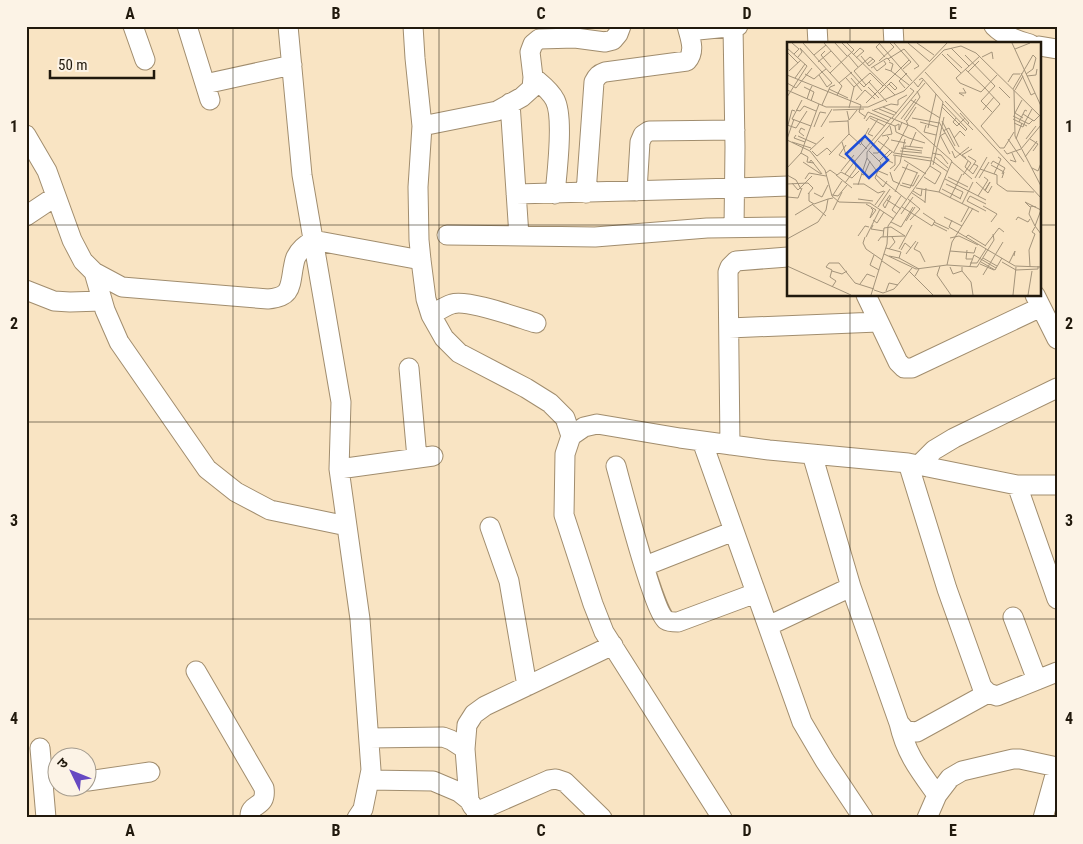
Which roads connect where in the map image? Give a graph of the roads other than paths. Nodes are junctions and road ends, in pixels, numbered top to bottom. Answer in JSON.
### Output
{"nodes":[{"id":1,"x":133,"y":26,"type":"edge"},
{"id":2,"x":187,"y":26,"type":"edge"},
{"id":3,"x":288,"y":26,"type":"edge"},
{"id":4,"x":413,"y":26,"type":"edge"},
{"id":5,"x":620,"y":26,"type":"edge"},
{"id":6,"x":688,"y":26,"type":"edge"},
{"id":7,"x":733,"y":26,"type":"edge"},
{"id":8,"x":738,"y":26,"type":"edge"},
{"id":9,"x":818,"y":26,"type":"edge"},
{"id":10,"x":893,"y":26,"type":"edge"},
{"id":11,"x":994,"y":26,"type":"edge"},
{"id":12,"x":818,"y":42,"type":"edge"},
{"id":13,"x":894,"y":42,"type":"edge"},
{"id":14,"x":1023,"y":42,"type":"edge"},
{"id":15,"x":1040,"y":46,"type":"edge"},
{"id":16,"x":1057,"y":49,"type":"edge"},
{"id":17,"x":145,"y":60,"type":"dead end"},
{"id":18,"x":292,"y":65,"type":"junction"},
{"id":19,"x":533,"y":77,"type":"junction"},
{"id":20,"x":510,"y":103,"type":"junction"},
{"id":21,"x":422,"y":126,"type":"junction"},
{"id":22,"x":735,"y":130,"type":"junction"},
{"id":23,"x":26,"y":135,"type":"edge"},
{"id":24,"x":787,"y":186,"type":"edge"},
{"id":25,"x":735,"y":188,"type":"junction"},
{"id":26,"x":637,"y":191,"type":"junction"},
{"id":27,"x":586,"y":193,"type":"junction"},
{"id":28,"x":516,"y":194,"type":"junction"},
{"id":29,"x":555,"y":194,"type":"junction"},
{"id":30,"x":56,"y":196,"type":"junction"},
{"id":31,"x":26,"y":216,"type":"edge"},
{"id":32,"x":787,"y":227,"type":"edge"},
{"id":33,"x":734,"y":228,"type":"junction"},
{"id":34,"x":447,"y":235,"type":"dead end"},
{"id":35,"x":520,"y":236,"type":"junction"},
{"id":36,"x":313,"y":240,"type":"junction"},
{"id":37,"x":787,"y":256,"type":"edge"},
{"id":38,"x":420,"y":260,"type":"junction"},
{"id":39,"x":94,"y":272,"type":"junction"},
{"id":40,"x":26,"y":290,"type":"edge"},
{"id":41,"x":866,"y":296,"type":"edge"},
{"id":42,"x":102,"y":301,"type":"junction"},
{"id":43,"x":1038,"y":301,"type":"edge"},
{"id":44,"x":431,"y":315,"type":"junction"},
{"id":45,"x":878,"y":322,"type":"junction"},
{"id":46,"x":536,"y":324,"type":"dead end"},
{"id":47,"x":729,"y":328,"type":"junction"},
{"id":48,"x":1057,"y":339,"type":"edge"},
{"id":49,"x":410,"y":368,"type":"dead end"},
{"id":50,"x":1057,"y":388,"type":"edge"},
{"id":51,"x":571,"y":436,"type":"junction"},
{"id":52,"x":702,"y":441,"type":"junction"},
{"id":53,"x":730,"y":445,"type":"junction"},
{"id":54,"x":812,"y":454,"type":"junction"},
{"id":55,"x":913,"y":464,"type":"junction"},
{"id":56,"x":616,"y":466,"type":"dead end"},
{"id":57,"x":339,"y":469,"type":"junction"},
{"id":58,"x":1017,"y":485,"type":"junction"},
{"id":59,"x":1057,"y":485,"type":"edge"},
{"id":60,"x":347,"y":526,"type":"junction"},
{"id":61,"x":490,"y":527,"type":"dead end"},
{"id":62,"x":734,"y":531,"type":"junction"},
{"id":63,"x":645,"y":566,"type":"junction"},
{"id":64,"x":851,"y":587,"type":"junction"},
{"id":65,"x":756,"y":593,"type":"junction"},
{"id":66,"x":1057,"y":599,"type":"edge"},
{"id":67,"x":1013,"y":617,"type":"dead end"},
{"id":68,"x":768,"y":626,"type":"junction"},
{"id":69,"x":613,"y":645,"type":"junction"},
{"id":70,"x":196,"y":671,"type":"dead end"},
{"id":71,"x":1057,"y":672,"type":"edge"},
{"id":72,"x":1037,"y":680,"type":"junction"},
{"id":73,"x":527,"y":686,"type":"junction"},
{"id":74,"x":988,"y":693,"type":"junction"},
{"id":75,"x":899,"y":723,"type":"junction"},
{"id":76,"x":369,"y":738,"type":"junction"},
{"id":77,"x":40,"y":748,"type":"dead end"},
{"id":78,"x":465,"y":749,"type":"junction"},
{"id":79,"x":1057,"y":767,"type":"edge"},
{"id":80,"x":150,"y":772,"type":"dead end"},
{"id":81,"x":48,"y":779,"type":"edge"},
{"id":82,"x":98,"y":780,"type":"edge"},
{"id":83,"x":369,"y":780,"type":"junction"},
{"id":84,"x":937,"y":795,"type":"junction"},
{"id":85,"x":49,"y":796,"type":"edge"},
{"id":86,"x":474,"y":810,"type":"edge"},
{"id":87,"x":594,"y":813,"type":"edge"},
{"id":88,"x":361,"y":815,"type":"edge"},
{"id":89,"x":46,"y":818,"type":"edge"},
{"id":90,"x":250,"y":818,"type":"edge"},
{"id":91,"x":722,"y":818,"type":"edge"},
{"id":92,"x":862,"y":818,"type":"edge"},
{"id":93,"x":927,"y":818,"type":"edge"},
{"id":94,"x":1043,"y":818,"type":"edge"}],
"edges":[{"from":1,"to":17,"type":"street"},
{"from":2,"to":18,"type":"street"},
{"from":3,"to":18,"type":"street"},
{"from":4,"to":21,"type":"street"},
{"from":5,"to":19,"type":"street"},
{"from":6,"to":7,"type":"street"},
{"from":6,"to":27,"type":"street"},
{"from":7,"to":8,"type":"street"},
{"from":7,"to":22,"type":"street"},
{"from":9,"to":12,"type":"street"},
{"from":10,"to":13,"type":"street"},
{"from":11,"to":14,"type":"street"},
{"from":15,"to":16,"type":"street"},
{"from":18,"to":36,"type":"street"},
{"from":19,"to":20,"type":"street"},
{"from":19,"to":29,"type":"street"},
{"from":20,"to":21,"type":"street"},
{"from":20,"to":28,"type":"street"},
{"from":21,"to":38,"type":"street"},
{"from":22,"to":25,"type":"street"},
{"from":22,"to":26,"type":"street"},
{"from":23,"to":30,"type":"street"},
{"from":24,"to":25,"type":"street"},
{"from":25,"to":26,"type":"street"},
{"from":25,"to":33,"type":"street"},
{"from":26,"to":27,"type":"street"},
{"from":27,"to":29,"type":"street"},
{"from":28,"to":29,"type":"street"},
{"from":28,"to":35,"type":"street"},
{"from":30,"to":31,"type":"street"},
{"from":30,"to":39,"type":"street"},
{"from":32,"to":33,"type":"street"},
{"from":33,"to":35,"type":"street"},
{"from":34,"to":35,"type":"street"},
{"from":36,"to":38,"type":"street"},
{"from":36,"to":39,"type":"street"},
{"from":36,"to":57,"type":"street"},
{"from":37,"to":47,"type":"street"},
{"from":38,"to":44,"type":"street"},
{"from":39,"to":42,"type":"street"},
{"from":40,"to":42,"type":"street"},
{"from":41,"to":45,"type":"street"},
{"from":42,"to":60,"type":"street"},
{"from":43,"to":45,"type":"street"},
{"from":43,"to":48,"type":"street"},
{"from":44,"to":46,"type":"street"},
{"from":44,"to":51,"type":"street"},
{"from":45,"to":47,"type":"street"},
{"from":47,"to":53,"type":"street"},
{"from":49,"to":57,"type":"street"},
{"from":50,"to":55,"type":"street"},
{"from":51,"to":52,"type":"street"},
{"from":51,"to":69,"type":"street"},
{"from":52,"to":53,"type":"street"},
{"from":52,"to":62,"type":"street"},
{"from":53,"to":54,"type":"street"},
{"from":54,"to":55,"type":"street"},
{"from":54,"to":64,"type":"street"},
{"from":55,"to":58,"type":"street"},
{"from":55,"to":74,"type":"street"},
{"from":56,"to":63,"type":"street"},
{"from":57,"to":60,"type":"street"},
{"from":58,"to":59,"type":"street"},
{"from":58,"to":66,"type":"street"},
{"from":60,"to":76,"type":"street"},
{"from":61,"to":73,"type":"street"},
{"from":62,"to":63,"type":"street"},
{"from":62,"to":65,"type":"street"},
{"from":63,"to":65,"type":"street"},
{"from":64,"to":68,"type":"street"},
{"from":64,"to":75,"type":"street"},
{"from":65,"to":68,"type":"street"},
{"from":67,"to":72,"type":"street"},
{"from":68,"to":92,"type":"street"},
{"from":69,"to":73,"type":"street"},
{"from":69,"to":91,"type":"street"},
{"from":70,"to":90,"type":"street"},
{"from":71,"to":72,"type":"street"},
{"from":72,"to":74,"type":"street"},
{"from":73,"to":78,"type":"street"},
{"from":74,"to":75,"type":"street"},
{"from":75,"to":84,"type":"street"},
{"from":76,"to":78,"type":"street"},
{"from":76,"to":83,"type":"street"},
{"from":77,"to":81,"type":"street"},
{"from":78,"to":86,"type":"street"},
{"from":79,"to":84,"type":"street"},
{"from":79,"to":94,"type":"street"},
{"from":80,"to":82,"type":"street"},
{"from":83,"to":86,"type":"street"},
{"from":83,"to":88,"type":"street"},
{"from":84,"to":93,"type":"street"},
{"from":85,"to":89,"type":"street"},
{"from":86,"to":87,"type":"street"}]}
